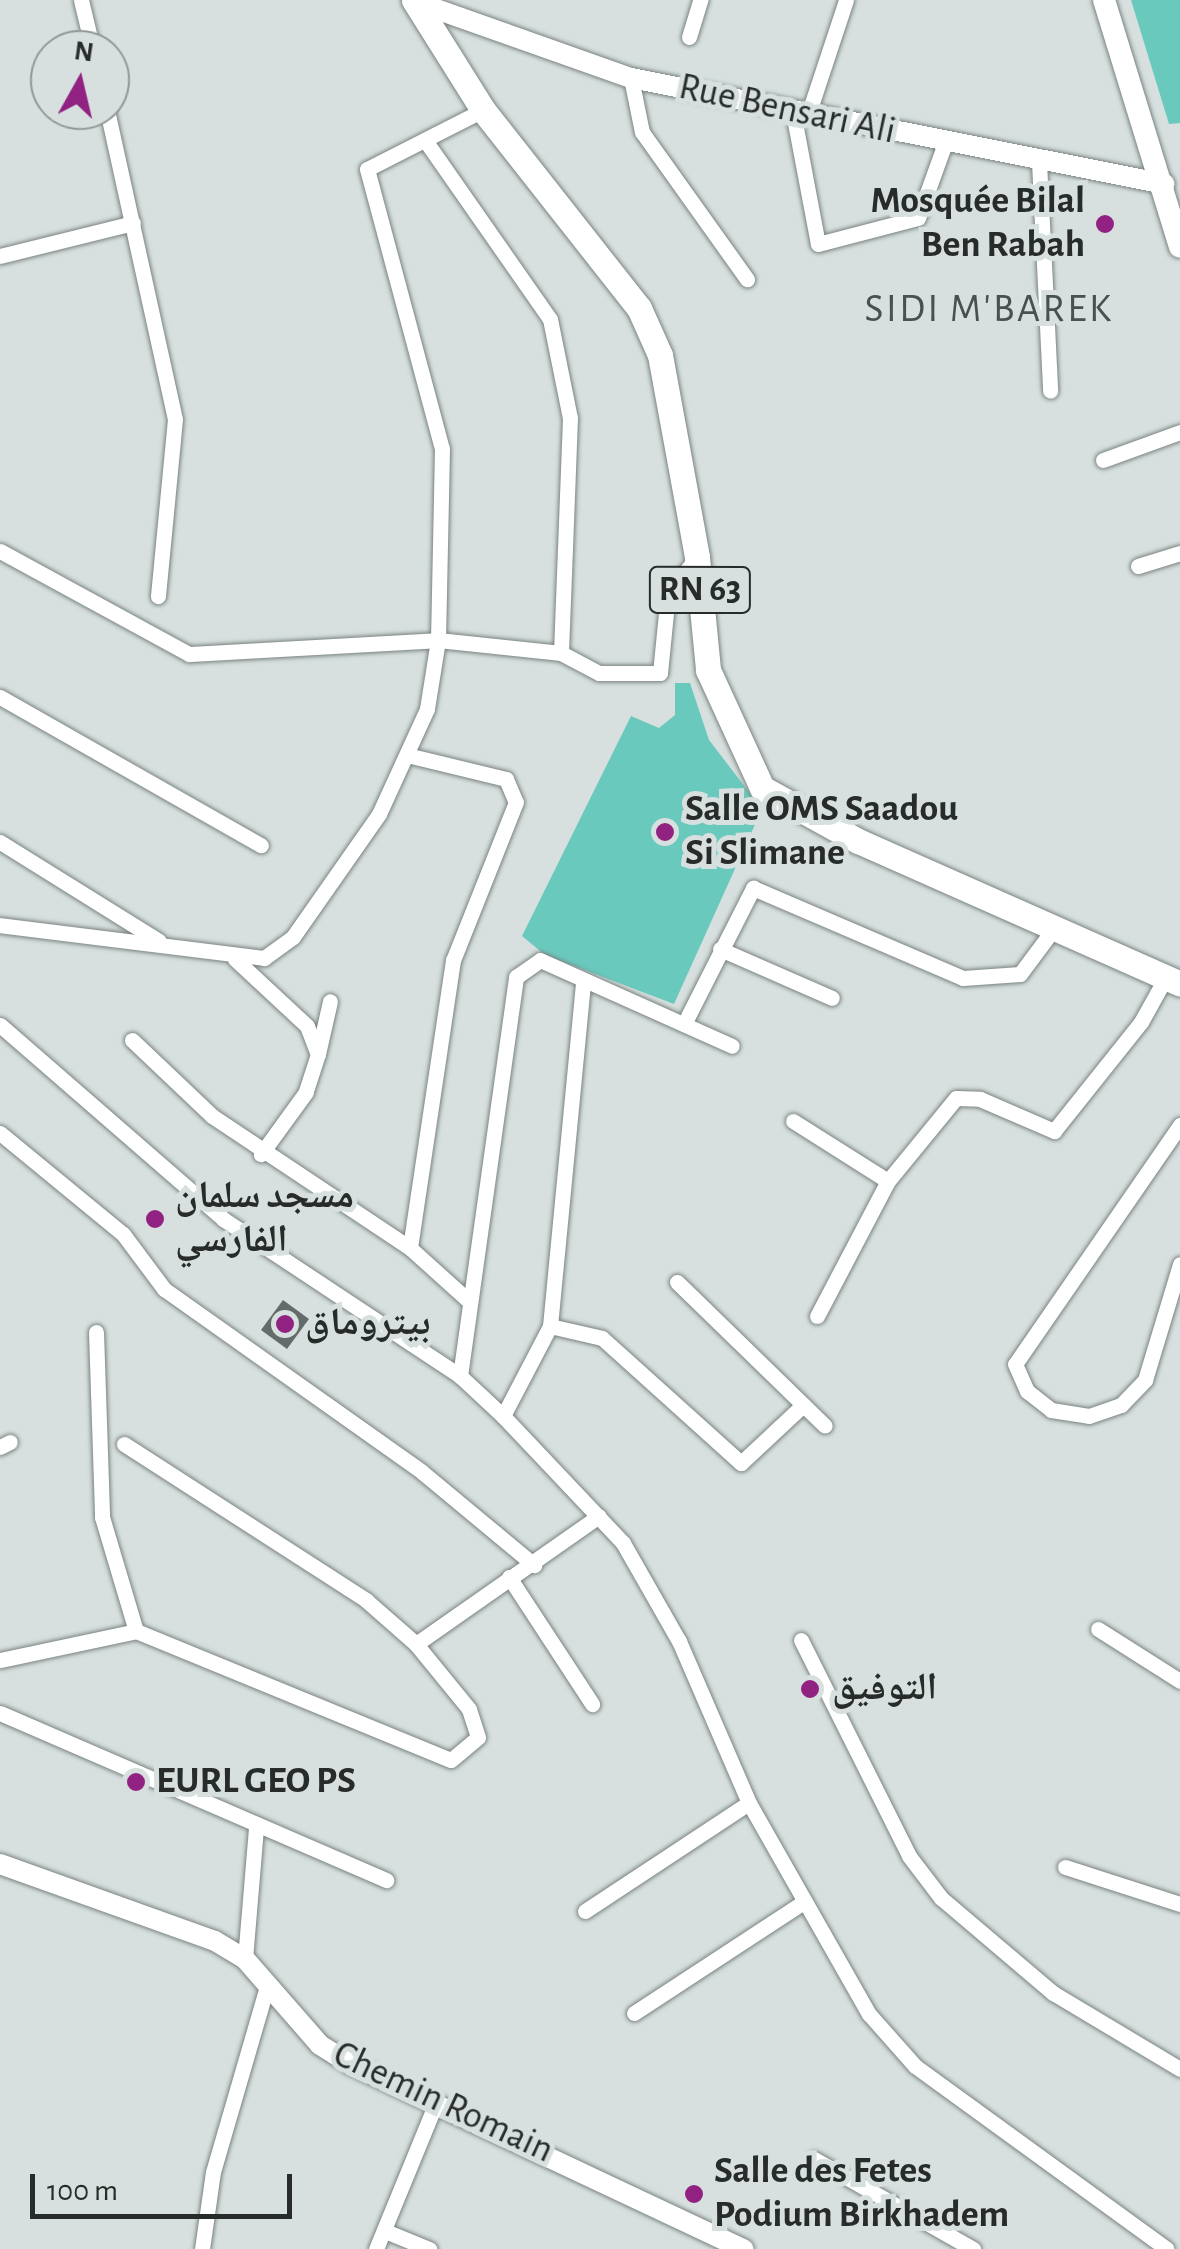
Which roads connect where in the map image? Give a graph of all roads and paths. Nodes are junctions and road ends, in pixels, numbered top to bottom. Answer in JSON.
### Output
{"nodes":[{"id":1,"x":82,"y":0,"type":"edge"},
{"id":2,"x":700,"y":0,"type":"edge"},
{"id":3,"x":846,"y":0,"type":"edge"},
{"id":4,"x":1104,"y":0,"type":"edge"},
{"id":5,"x":417,"y":1,"type":"edge"},
{"id":6,"x":89,"y":30,"type":"edge"},
{"id":7,"x":689,"y":37,"type":"dead end"},
{"id":8,"x":631,"y":78,"type":"junction"},
{"id":9,"x":484,"y":110,"type":"junction"},
{"id":10,"x":801,"y":113,"type":"junction"},
{"id":11,"x":111,"y":130,"type":"edge"},
{"id":12,"x":945,"y":143,"type":"junction"},
{"id":13,"x":427,"y":144,"type":"junction"},
{"id":14,"x":1039,"y":162,"type":"junction"},
{"id":15,"x":1165,"y":184,"type":"junction"},
{"id":16,"x":132,"y":223,"type":"junction"},
{"id":17,"x":1180,"y":247,"type":"edge"},
{"id":18,"x":0,"y":256,"type":"edge"},
{"id":19,"x":747,"y":279,"type":"dead end"},
{"id":20,"x":1050,"y":391,"type":"dead end"},
{"id":21,"x":1180,"y":432,"type":"edge"},
{"id":22,"x":1103,"y":460,"type":"dead end"},
{"id":23,"x":0,"y":550,"type":"edge"},
{"id":24,"x":1180,"y":553,"type":"edge"},
{"id":25,"x":697,"y":557,"type":"junction"},
{"id":26,"x":1138,"y":566,"type":"dead end"},
{"id":27,"x":158,"y":596,"type":"dead end"},
{"id":28,"x":438,"y":640,"type":"junction"},
{"id":29,"x":561,"y":653,"type":"junction"},
{"id":30,"x":0,"y":698,"type":"edge"},
{"id":31,"x":408,"y":756,"type":"junction"},
{"id":32,"x":0,"y":842,"type":"edge"},
{"id":33,"x":261,"y":845,"type":"dead end"},
{"id":34,"x":0,"y":925,"type":"edge"},
{"id":35,"x":1055,"y":927,"type":"junction"},
{"id":36,"x":167,"y":945,"type":"junction"},
{"id":37,"x":720,"y":948,"type":"junction"},
{"id":38,"x":234,"y":959,"type":"junction"},
{"id":39,"x":583,"y":981,"type":"junction"},
{"id":40,"x":1173,"y":981,"type":"edge"},
{"id":41,"x":832,"y":998,"type":"dead end"},
{"id":42,"x":330,"y":1000,"type":"dead end"},
{"id":43,"x":684,"y":1024,"type":"junction"},
{"id":44,"x":0,"y":1025,"type":"edge"},
{"id":45,"x":132,"y":1040,"type":"dead end"},
{"id":46,"x":732,"y":1046,"type":"dead end"},
{"id":47,"x":318,"y":1054,"type":"junction"},
{"id":48,"x":793,"y":1121,"type":"dead end"},
{"id":49,"x":1180,"y":1124,"type":"edge"},
{"id":50,"x":0,"y":1133,"type":"edge"},
{"id":51,"x":261,"y":1154,"type":"junction"},
{"id":52,"x":888,"y":1180,"type":"junction"},
{"id":53,"x":410,"y":1248,"type":"junction"},
{"id":54,"x":1180,"y":1264,"type":"edge"},
{"id":55,"x":677,"y":1282,"type":"dead end"},
{"id":56,"x":470,"y":1302,"type":"junction"},
{"id":57,"x":817,"y":1316,"type":"dead end"},
{"id":58,"x":550,"y":1326,"type":"junction"},
{"id":59,"x":96,"y":1332,"type":"dead end"},
{"id":60,"x":460,"y":1376,"type":"junction"},
{"id":61,"x":803,"y":1405,"type":"junction"},
{"id":62,"x":504,"y":1416,"type":"junction"},
{"id":63,"x":825,"y":1426,"type":"dead end"},
{"id":64,"x":124,"y":1444,"type":"dead end"},
{"id":65,"x":599,"y":1516,"type":"junction"},
{"id":66,"x":534,"y":1565,"type":"junction"},
{"id":67,"x":510,"y":1576,"type":"junction"},
{"id":68,"x":1098,"y":1629,"type":"dead end"},
{"id":69,"x":136,"y":1631,"type":"junction"},
{"id":70,"x":802,"y":1640,"type":"dead end"},
{"id":71,"x":416,"y":1644,"type":"junction"},
{"id":72,"x":0,"y":1660,"type":"edge"},
{"id":73,"x":1180,"y":1681,"type":"edge"},
{"id":74,"x":592,"y":1704,"type":"dead end"},
{"id":75,"x":0,"y":1713,"type":"edge"},
{"id":76,"x":749,"y":1803,"type":"junction"},
{"id":77,"x":256,"y":1827,"type":"junction"},
{"id":78,"x":0,"y":1864,"type":"edge"},
{"id":79,"x":1065,"y":1867,"type":"dead end"},
{"id":80,"x":386,"y":1880,"type":"dead end"},
{"id":81,"x":805,"y":1901,"type":"junction"},
{"id":82,"x":1180,"y":1904,"type":"edge"},
{"id":83,"x":585,"y":1911,"type":"dead end"},
{"id":84,"x":245,"y":1959,"type":"junction"},
{"id":85,"x":268,"y":1982,"type":"junction"},
{"id":86,"x":634,"y":2013,"type":"dead end"},
{"id":87,"x":1180,"y":2068,"type":"edge"},
{"id":88,"x":436,"y":2103,"type":"junction"},
{"id":89,"x":814,"y":2159,"type":"dead end"},
{"id":90,"x":386,"y":2232,"type":"junction"},
{"id":91,"x":202,"y":2249,"type":"edge"},
{"id":92,"x":376,"y":2249,"type":"edge"},
{"id":93,"x":429,"y":2249,"type":"edge"},
{"id":94,"x":744,"y":2249,"type":"edge"},
{"id":95,"x":973,"y":2249,"type":"edge"},
{"id":96,"x":1167,"y":2249,"type":"edge"}],
"edges":[{"from":1,"to":6,"type":"street"},
{"from":2,"to":7,"type":"street"},
{"from":3,"to":10,"type":"street"},
{"from":4,"to":15,"type":"main road"},
{"from":5,"to":8,"type":"street","name":"Rue Bensari Ali"},
{"from":5,"to":9,"type":"main road","number":"RN 63"},
{"from":8,"to":10,"type":"street","name":"Rue Bensari Ali"},
{"from":8,"to":19,"type":"street"},
{"from":9,"to":13,"type":"street"},
{"from":9,"to":25,"type":"main road","number":"RN 63"},
{"from":10,"to":12,"type":"street","name":"Rue Bensari Ali"},
{"from":10,"to":12,"type":"street"},
{"from":11,"to":16,"type":"street"},
{"from":12,"to":14,"type":"street","name":"Rue Bensari Ali"},
{"from":13,"to":28,"type":"street"},
{"from":13,"to":29,"type":"street"},
{"from":14,"to":15,"type":"street","name":"Rue Bensari Ali"},
{"from":14,"to":20,"type":"street"},
{"from":15,"to":17,"type":"main road"},
{"from":16,"to":18,"type":"street"},
{"from":16,"to":27,"type":"street"},
{"from":21,"to":22,"type":"street"},
{"from":23,"to":28,"type":"street"},
{"from":24,"to":26,"type":"street"},
{"from":25,"to":29,"type":"street"},
{"from":25,"to":35,"type":"main road","number":"RN 63"},
{"from":28,"to":29,"type":"street"},
{"from":28,"to":31,"type":"street"},
{"from":30,"to":33,"type":"street"},
{"from":31,"to":38,"type":"street"},
{"from":31,"to":53,"type":"street"},
{"from":32,"to":36,"type":"street"},
{"from":34,"to":36,"type":"street"},
{"from":35,"to":37,"type":"street"},
{"from":35,"to":40,"type":"main road","number":"RN 63"},
{"from":36,"to":38,"type":"street"},
{"from":37,"to":41,"type":"street"},
{"from":37,"to":43,"type":"street"},
{"from":38,"to":47,"type":"street"},
{"from":39,"to":43,"type":"street"},
{"from":39,"to":56,"type":"street"},
{"from":39,"to":58,"type":"street"},
{"from":40,"to":52,"type":"street"},
{"from":42,"to":47,"type":"street"},
{"from":43,"to":46,"type":"street"},
{"from":44,"to":60,"type":"street"},
{"from":45,"to":51,"type":"street"},
{"from":47,"to":51,"type":"street"},
{"from":48,"to":52,"type":"street"},
{"from":49,"to":54,"type":"street"},
{"from":50,"to":66,"type":"street"},
{"from":51,"to":53,"type":"street"},
{"from":52,"to":57,"type":"street"},
{"from":53,"to":56,"type":"street"},
{"from":55,"to":61,"type":"street"},
{"from":56,"to":60,"type":"street"},
{"from":58,"to":61,"type":"street"},
{"from":58,"to":62,"type":"street"},
{"from":59,"to":69,"type":"street"},
{"from":60,"to":62,"type":"street"},
{"from":61,"to":63,"type":"street"},
{"from":62,"to":65,"type":"street"},
{"from":64,"to":71,"type":"street"},
{"from":65,"to":66,"type":"street"},
{"from":65,"to":76,"type":"street"},
{"from":66,"to":67,"type":"street"},
{"from":67,"to":71,"type":"street"},
{"from":67,"to":74,"type":"street"},
{"from":68,"to":73,"type":"street"},
{"from":69,"to":71,"type":"street"},
{"from":69,"to":72,"type":"street"},
{"from":70,"to":87,"type":"street"},
{"from":75,"to":77,"type":"street"},
{"from":76,"to":81,"type":"street"},
{"from":76,"to":83,"type":"street"},
{"from":77,"to":80,"type":"street"},
{"from":77,"to":84,"type":"street"},
{"from":78,"to":84,"type":"street","name":"Chemin Romain"},
{"from":79,"to":82,"type":"street"},
{"from":81,"to":86,"type":"street"},
{"from":81,"to":96,"type":"street"},
{"from":84,"to":85,"type":"street","name":"Chemin Romain"},
{"from":85,"to":88,"type":"street","name":"Chemin Romain"},
{"from":85,"to":91,"type":"street"},
{"from":88,"to":90,"type":"street"},
{"from":88,"to":94,"type":"street","name":"Chemin Romain"},
{"from":89,"to":95,"type":"street"},
{"from":90,"to":92,"type":"street"},
{"from":90,"to":93,"type":"street"}]}
